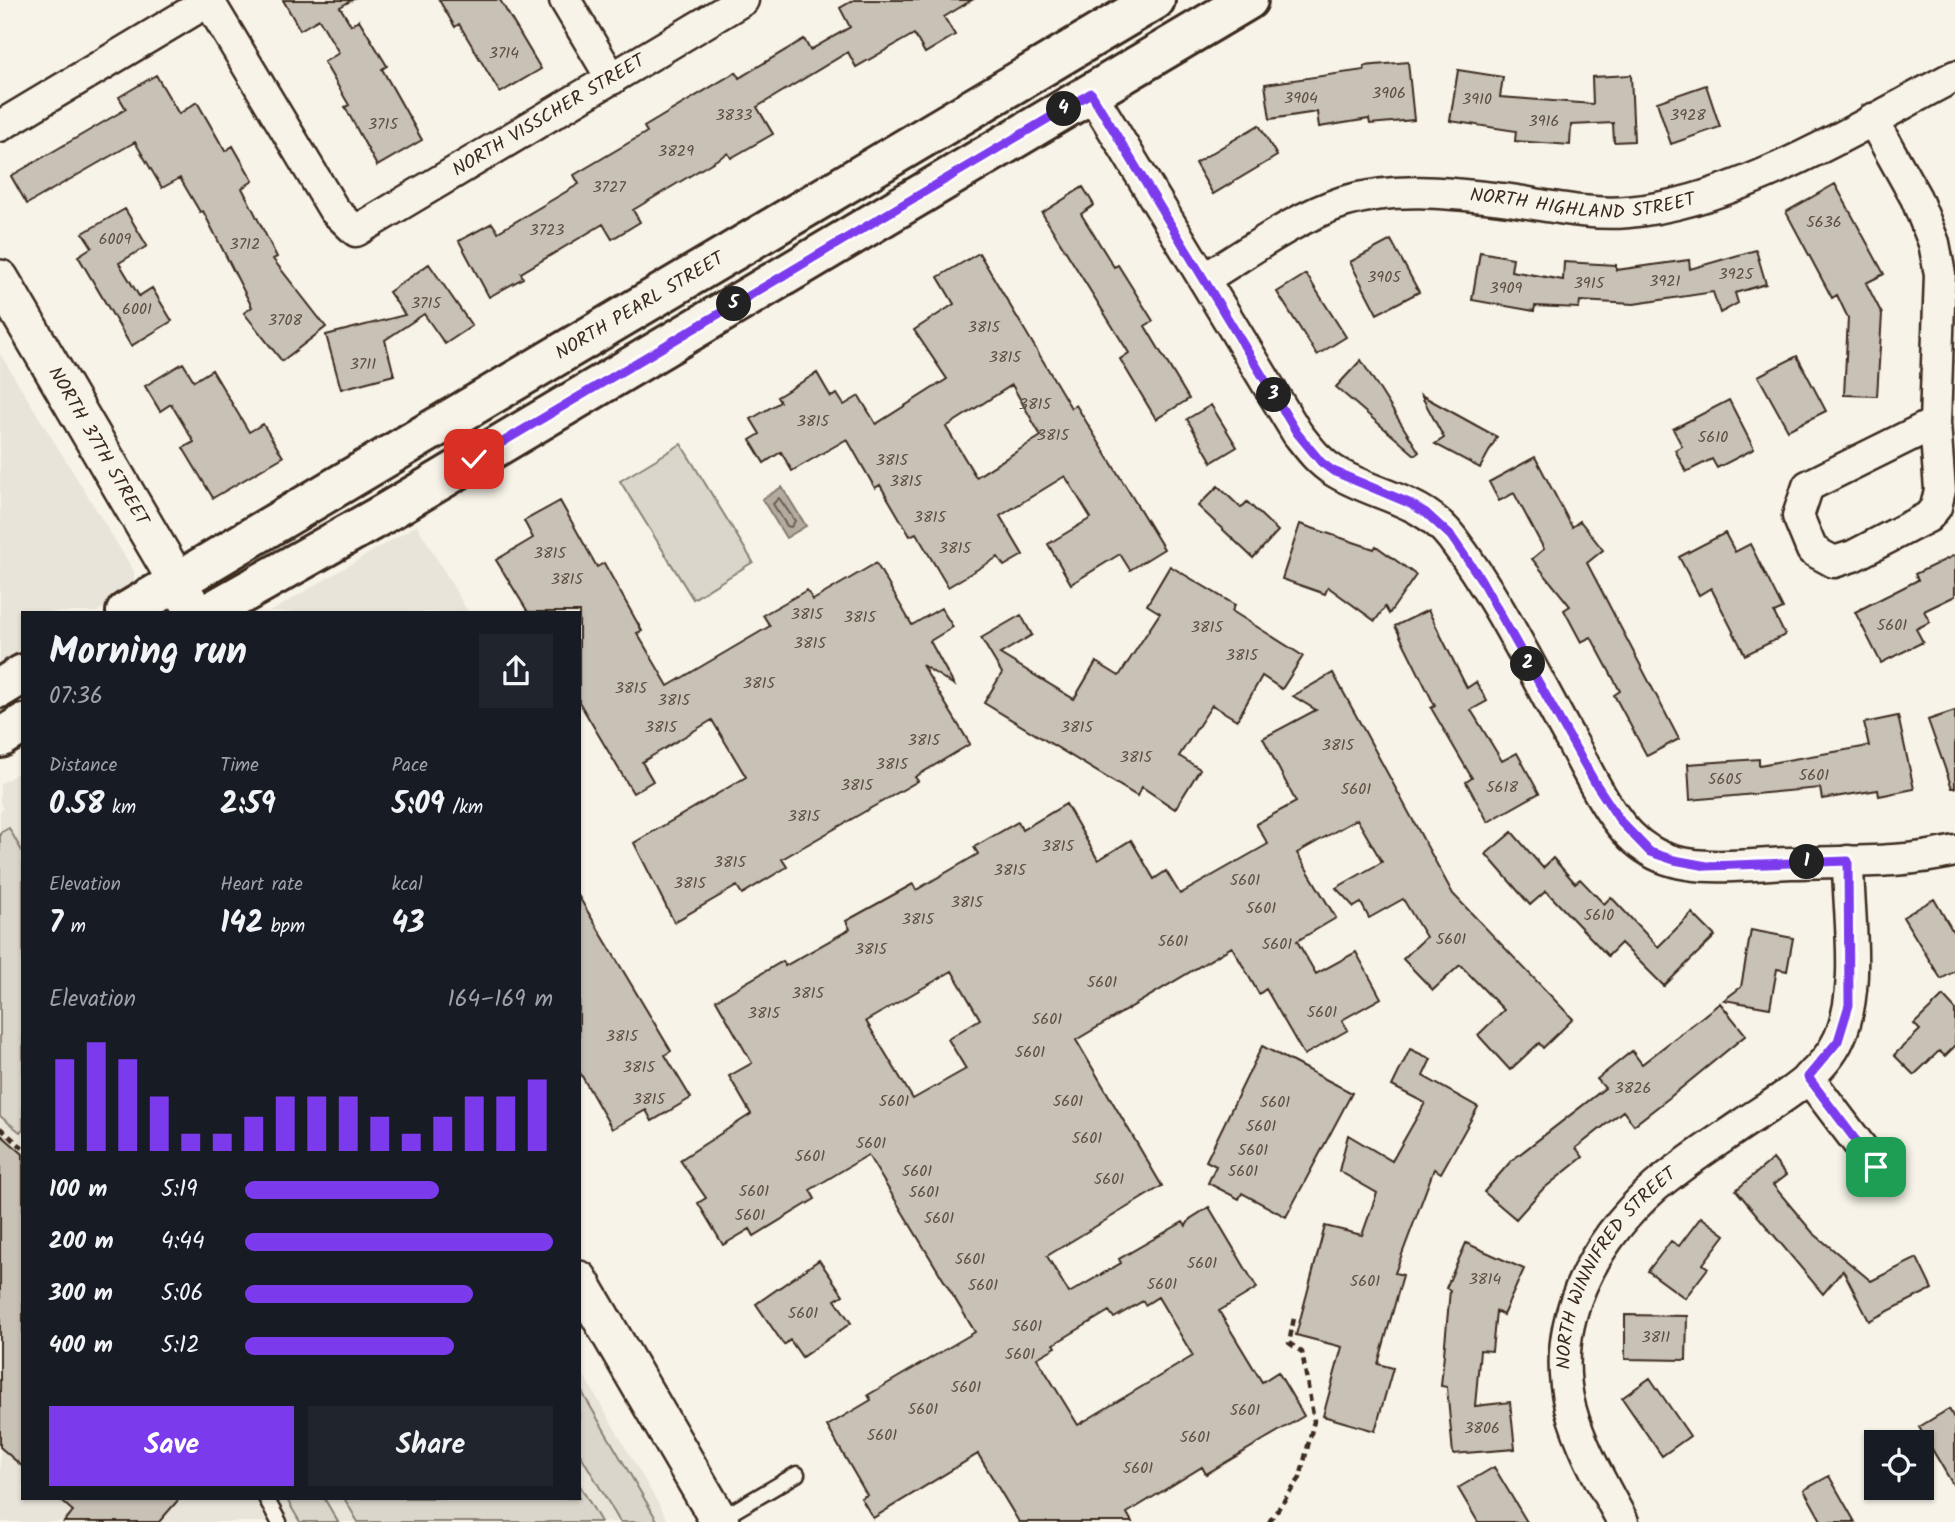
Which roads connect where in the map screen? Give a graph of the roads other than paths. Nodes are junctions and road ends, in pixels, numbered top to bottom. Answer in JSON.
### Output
{"nodes":[{"id":1,"x":565,"y":0,"type":"edge"},
{"id":2,"x":743,"y":0,"type":"edge"},
{"id":3,"x":1156,"y":0,"type":"edge"},
{"id":4,"x":1248,"y":0,"type":"edge"},
{"id":5,"x":208,"y":1,"type":"edge"},
{"id":6,"x":1955,"y":76,"type":"edge"},
{"id":7,"x":612,"y":79,"type":"junction"},
{"id":8,"x":1091,"y":93,"type":"junction"},
{"id":9,"x":1872,"y":119,"type":"junction"},
{"id":10,"x":0,"y":126,"type":"edge"},
{"id":11,"x":1204,"y":279,"type":"junction"},
{"id":12,"x":5,"y":300,"type":"edge"},
{"id":13,"x":1936,"y":423,"type":"junction"},
{"id":14,"x":187,"y":597,"type":"edge"},
{"id":15,"x":130,"y":611,"type":"edge"},
{"id":16,"x":212,"y":611,"type":"edge"},
{"id":17,"x":21,"y":675,"type":"edge"},
{"id":18,"x":0,"y":688,"type":"edge"},
{"id":19,"x":21,"y":725,"type":"edge"},
{"id":20,"x":0,"y":738,"type":"edge"},
{"id":21,"x":1955,"y":851,"type":"edge"},
{"id":22,"x":1848,"y":861,"type":"junction"},
{"id":23,"x":1808,"y":1077,"type":"junction"},
{"id":24,"x":1876,"y":1167,"type":"dead end"},
{"id":25,"x":581,"y":1283,"type":"edge"},
{"id":26,"x":797,"y":1474,"type":"dead end"},
{"id":27,"x":267,"y":1500,"type":"edge"},
{"id":28,"x":719,"y":1521,"type":"edge"},
{"id":29,"x":279,"y":1522,"type":"edge"},
{"id":30,"x":1623,"y":1522,"type":"edge"}],
"edges":[{"from":1,"to":7,"type":"street"},
{"from":2,"to":7,"type":"street","name":"NORTH VISSCHER STREET"},
{"from":3,"to":14,"type":"main road","name":"NORTH PEARL STREET"},
{"from":4,"to":8,"type":"main road"},
{"from":5,"to":7,"type":"street","name":"NORTH VISSCHER STREET"},
{"from":5,"to":10,"type":"street"},
{"from":6,"to":9,"type":"street","name":"NORTH HIGHLAND STREET"},
{"from":8,"to":11,"type":"street"},
{"from":8,"to":16,"type":"main road"},
{"from":9,"to":11,"type":"street","name":"NORTH HIGHLAND STREET"},
{"from":9,"to":13,"type":"street"},
{"from":11,"to":22,"type":"street"},
{"from":12,"to":14,"type":"street","name":"NORTH 37TH STREET"},
{"from":13,"to":13,"type":"street"},
{"from":14,"to":15,"type":"main road","name":"NORTH PEARL STREET"},
{"from":17,"to":18,"type":"main road"},
{"from":19,"to":20,"type":"main road"},
{"from":21,"to":22,"type":"street"},
{"from":22,"to":23,"type":"street","name":"NORTH WINNIFRED STREET"},
{"from":23,"to":24,"type":"street"},
{"from":23,"to":30,"type":"street","name":"NORTH WINNIFRED STREET"},
{"from":25,"to":28,"type":"street"},
{"from":26,"to":28,"type":"lane"},
{"from":27,"to":29,"type":"lane"}]}
